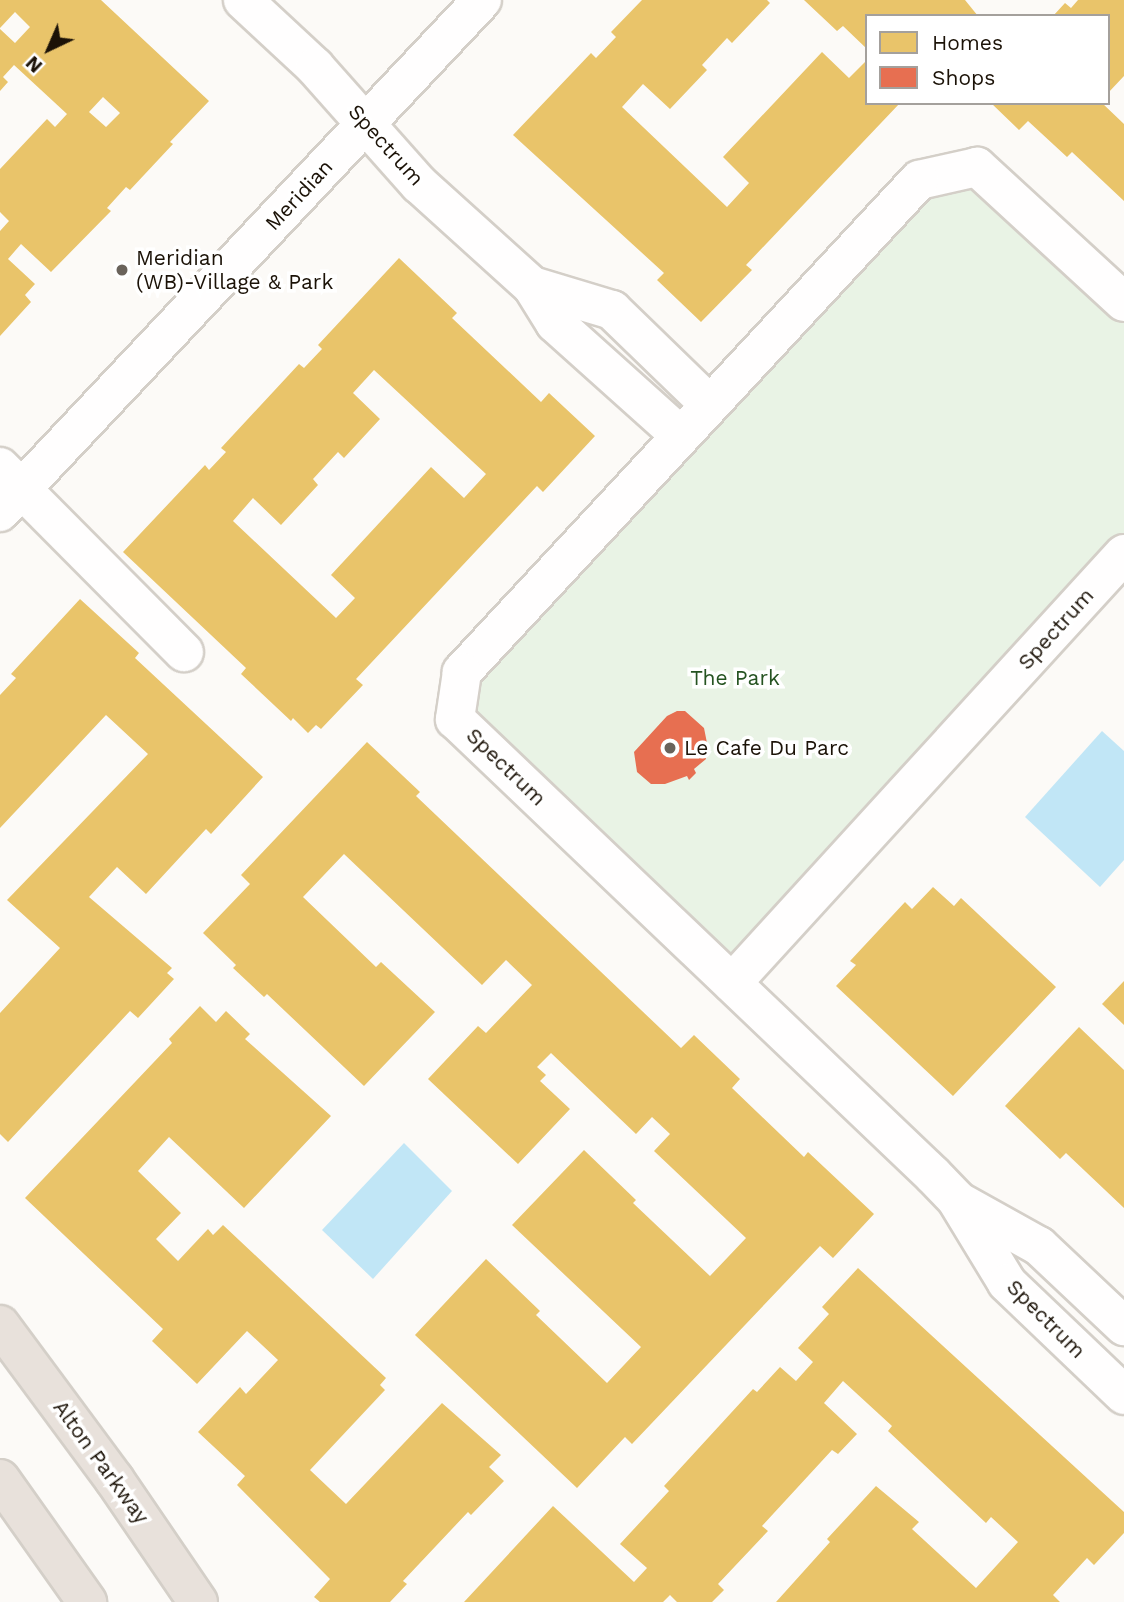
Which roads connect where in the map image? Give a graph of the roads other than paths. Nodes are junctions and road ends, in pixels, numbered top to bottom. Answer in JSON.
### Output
{"nodes":[{"id":1,"x":243,"y":0,"type":"edge"},
{"id":2,"x":482,"y":0,"type":"edge"},
{"id":3,"x":366,"y":123,"type":"junction"},
{"id":4,"x":532,"y":286,"type":"junction"},
{"id":5,"x":1124,"y":302,"type":"edge"},
{"id":6,"x":710,"y":405,"type":"junction"},
{"id":7,"x":681,"y":436,"type":"junction"},
{"id":8,"x":7,"y":489,"type":"edge"},
{"id":9,"x":1124,"y":554,"type":"edge"},
{"id":10,"x":184,"y":652,"type":"dead end"},
{"id":11,"x":732,"y":983,"type":"junction"},
{"id":12,"x":956,"y":1199,"type":"junction"},
{"id":13,"x":0,"y":1325,"type":"edge"},
{"id":14,"x":1124,"y":1326,"type":"edge"},
{"id":15,"x":1124,"y":1395,"type":"edge"},
{"id":16,"x":0,"y":1479,"type":"edge"},
{"id":17,"x":87,"y":1602,"type":"edge"},
{"id":18,"x":198,"y":1602,"type":"edge"}],
"edges":[{"from":1,"to":3,"type":"street","name":"Spectrum"},
{"from":2,"to":3,"type":"street","name":"Meridian"},
{"from":3,"to":4,"type":"street","name":"Spectrum"},
{"from":3,"to":8,"type":"street","name":"Meridian"},
{"from":4,"to":6,"type":"street","name":"Spectrum"},
{"from":4,"to":7,"type":"street","name":"Spectrum"},
{"from":5,"to":6,"type":"street","name":"Spectrum"},
{"from":6,"to":7,"type":"street","name":"Spectrum"},
{"from":7,"to":11,"type":"street","name":"Spectrum"},
{"from":8,"to":10,"type":"street"},
{"from":9,"to":11,"type":"street","name":"Spectrum"},
{"from":11,"to":12,"type":"street","name":"Spectrum"},
{"from":12,"to":14,"type":"street","name":"Spectrum"},
{"from":12,"to":15,"type":"street","name":"Spectrum"},
{"from":13,"to":18,"type":"main road","name":"Alton Parkway"},
{"from":16,"to":17,"type":"main road"}]}
